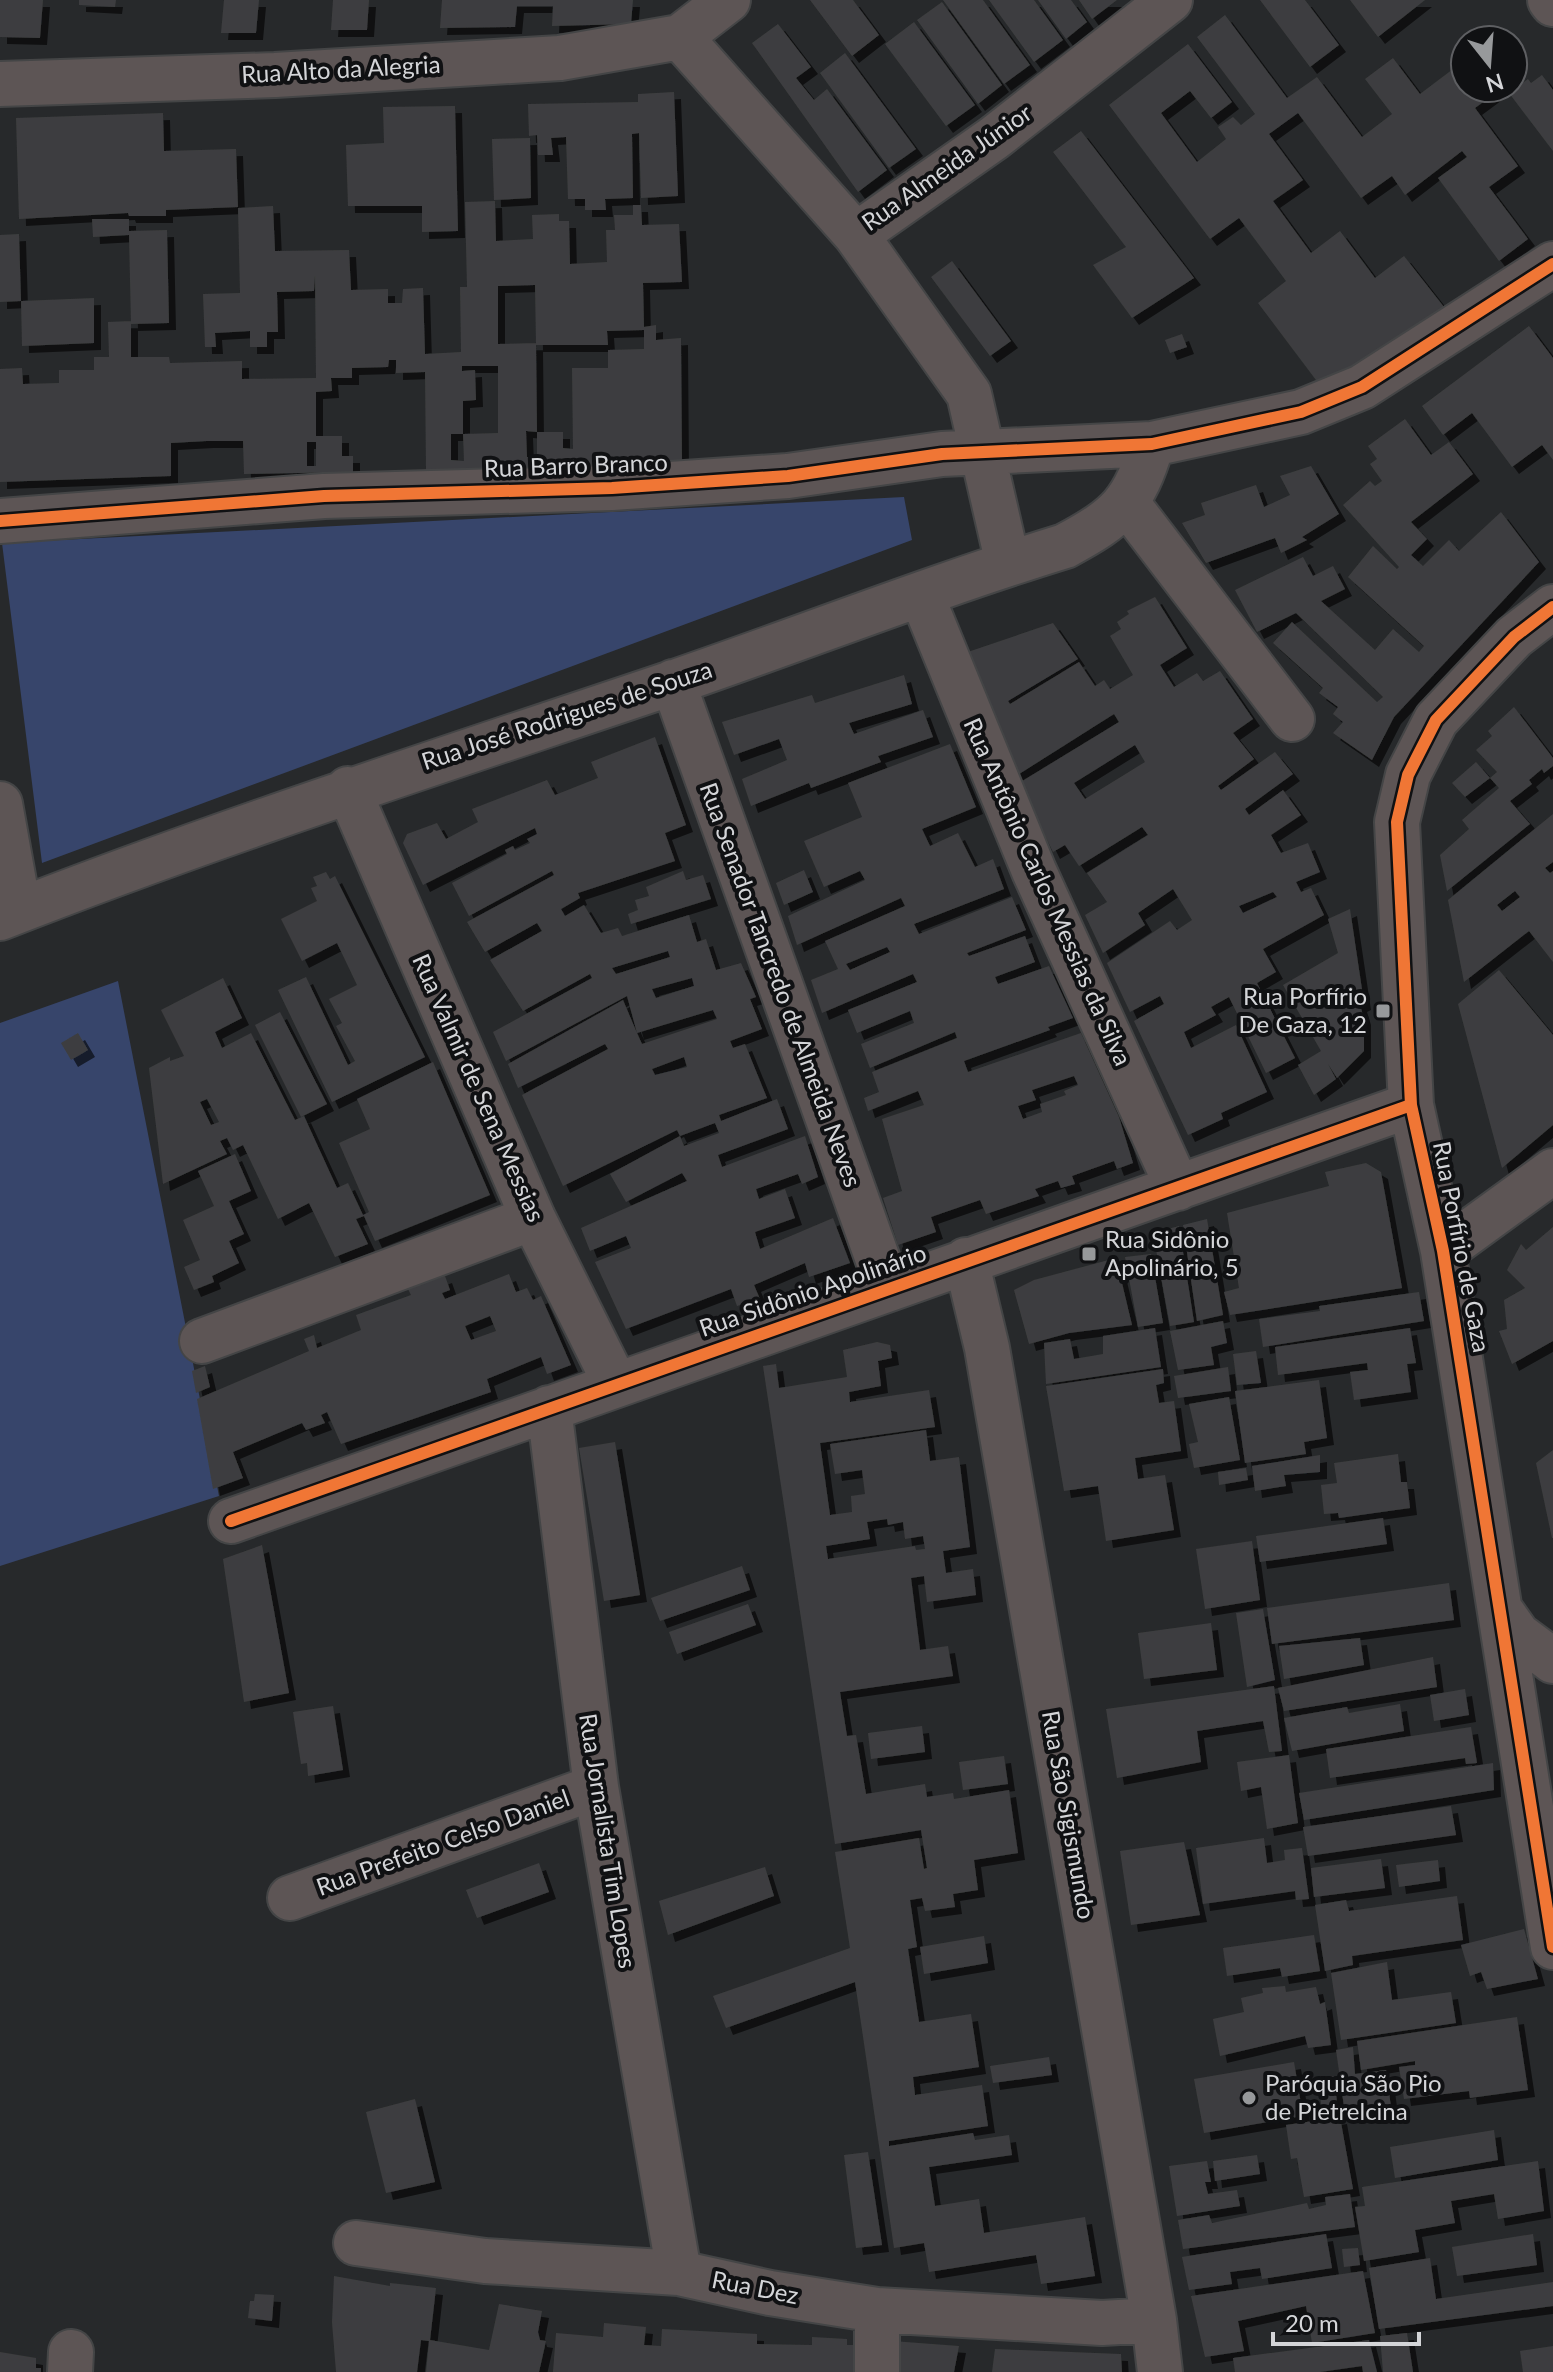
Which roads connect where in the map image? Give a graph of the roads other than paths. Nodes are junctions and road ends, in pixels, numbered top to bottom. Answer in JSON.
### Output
{"nodes":[{"id":1,"x":728,"y":0,"type":"edge"},
{"id":2,"x":1170,"y":0,"type":"edge"},
{"id":3,"x":680,"y":37,"type":"junction"},
{"id":4,"x":0,"y":84,"type":"edge"},
{"id":5,"x":856,"y":235,"type":"junction"},
{"id":6,"x":1553,"y":264,"type":"edge"},
{"id":7,"x":1152,"y":444,"type":"junction"},
{"id":8,"x":983,"y":452,"type":"junction"},
{"id":9,"x":1127,"y":503,"type":"junction"},
{"id":10,"x":0,"y":521,"type":"edge"},
{"id":11,"x":1008,"y":564,"type":"junction"},
{"id":12,"x":921,"y":594,"type":"junction"},
{"id":13,"x":1553,"y":607,"type":"edge"},
{"id":14,"x":673,"y":682,"type":"junction"},
{"id":15,"x":1292,"y":719,"type":"dead end"},
{"id":16,"x":348,"y":789,"type":"junction"},
{"id":17,"x":0,"y":804,"type":"edge"},
{"id":18,"x":9,"y":914,"type":"edge"},
{"id":19,"x":1411,"y":1105,"type":"junction"},
{"id":20,"x":1553,"y":1171,"type":"edge"},
{"id":21,"x":1178,"y":1188,"type":"junction"},
{"id":22,"x":533,"y":1218,"type":"junction"},
{"id":23,"x":1443,"y":1251,"type":"junction"},
{"id":24,"x":966,"y":1260,"type":"junction"},
{"id":25,"x":888,"y":1288,"type":"junction"},
{"id":26,"x":202,"y":1341,"type":"dead end"},
{"id":27,"x":615,"y":1383,"type":"junction"},
{"id":28,"x":549,"y":1408,"type":"junction"},
{"id":29,"x":231,"y":1521,"type":"dead end"},
{"id":30,"x":1501,"y":1611,"type":"junction"},
{"id":31,"x":1553,"y":1661,"type":"edge"},
{"id":32,"x":1537,"y":1733,"type":"edge"},
{"id":33,"x":596,"y":1787,"type":"junction"},
{"id":34,"x":290,"y":1898,"type":"dead end"},
{"id":35,"x":1553,"y":1947,"type":"edge"},
{"id":36,"x":356,"y":2243,"type":"dead end"},
{"id":37,"x":679,"y":2273,"type":"junction"},
{"id":38,"x":877,"y":2310,"type":"junction"},
{"id":39,"x":1154,"y":2320,"type":"junction"},
{"id":40,"x":877,"y":2372,"type":"edge"},
{"id":41,"x":1160,"y":2372,"type":"edge"}],
"edges":[{"from":1,"to":3,"type":"street"},
{"from":2,"to":5,"type":"street","name":"Rua Almeida Júnior"},
{"from":3,"to":4,"type":"street","name":"Rua Alto da Alegria"},
{"from":3,"to":5,"type":"street","name":"Rua Almeida Júnior"},
{"from":5,"to":8,"type":"street"},
{"from":6,"to":7,"type":"street","name":"Rua Barro Branco"},
{"from":7,"to":8,"type":"street","name":"Rua Barro Branco"},
{"from":7,"to":9,"type":"street","name":"Rua José Rodrigues de Souza"},
{"from":8,"to":10,"type":"street","name":"Rua Barro Branco"},
{"from":8,"to":11,"type":"street"},
{"from":9,"to":11,"type":"street","name":"Rua José Rodrigues de Souza"},
{"from":9,"to":15,"type":"street"},
{"from":11,"to":12,"type":"street","name":"Rua José Rodrigues de Souza"},
{"from":12,"to":14,"type":"street","name":"Rua José Rodrigues de Souza"},
{"from":12,"to":21,"type":"street","name":"Rua Antônio Carlos Messias da Silva"},
{"from":13,"to":19,"type":"street","name":"Rua Porfírio de Gaza"},
{"from":14,"to":16,"type":"street","name":"Rua José Rodrigues de Souza"},
{"from":14,"to":25,"type":"street","name":"Rua Senador Tancredo de Almeida Neves"},
{"from":16,"to":18,"type":"street","name":"Rua José Rodrigues de Souza"},
{"from":16,"to":22,"type":"street","name":"Rua Valmir de Sena Messias"},
{"from":17,"to":18,"type":"street"},
{"from":19,"to":21,"type":"street","name":"Rua Sidônio Apolinário"},
{"from":19,"to":23,"type":"street","name":"Rua Porfírio de Gaza"},
{"from":20,"to":23,"type":"street"},
{"from":21,"to":24,"type":"street","name":"Rua Sidônio Apolinário"},
{"from":22,"to":26,"type":"street"},
{"from":22,"to":27,"type":"street","name":"Rua Valmir de Sena Messias"},
{"from":23,"to":30,"type":"street","name":"Rua Porfírio de Gaza"},
{"from":24,"to":25,"type":"street","name":"Rua Sidônio Apolinário"},
{"from":24,"to":39,"type":"street","name":"Rua São Sigismundo"},
{"from":25,"to":27,"type":"street","name":"Rua Sidônio Apolinário"},
{"from":27,"to":28,"type":"street","name":"Rua Sidônio Apolinário"},
{"from":28,"to":29,"type":"street","name":"Rua Sidônio Apolinário"},
{"from":28,"to":33,"type":"street","name":"Rua Jornalista Tim Lopes"},
{"from":30,"to":31,"type":"street"},
{"from":30,"to":32,"type":"street","name":"Rua Porfírio de Gaza"},
{"from":32,"to":35,"type":"street","name":"Rua Porfírio de Gaza"},
{"from":33,"to":34,"type":"street","name":"Rua Prefeito Celso Daniel"},
{"from":33,"to":37,"type":"street","name":"Rua Jornalista Tim Lopes"},
{"from":36,"to":37,"type":"street","name":"Rua Dez"},
{"from":37,"to":38,"type":"street","name":"Rua Dez"},
{"from":38,"to":39,"type":"street","name":"Rua Dez"},
{"from":38,"to":40,"type":"street"},
{"from":39,"to":41,"type":"street","name":"Rua São Sigismundo"}]}
